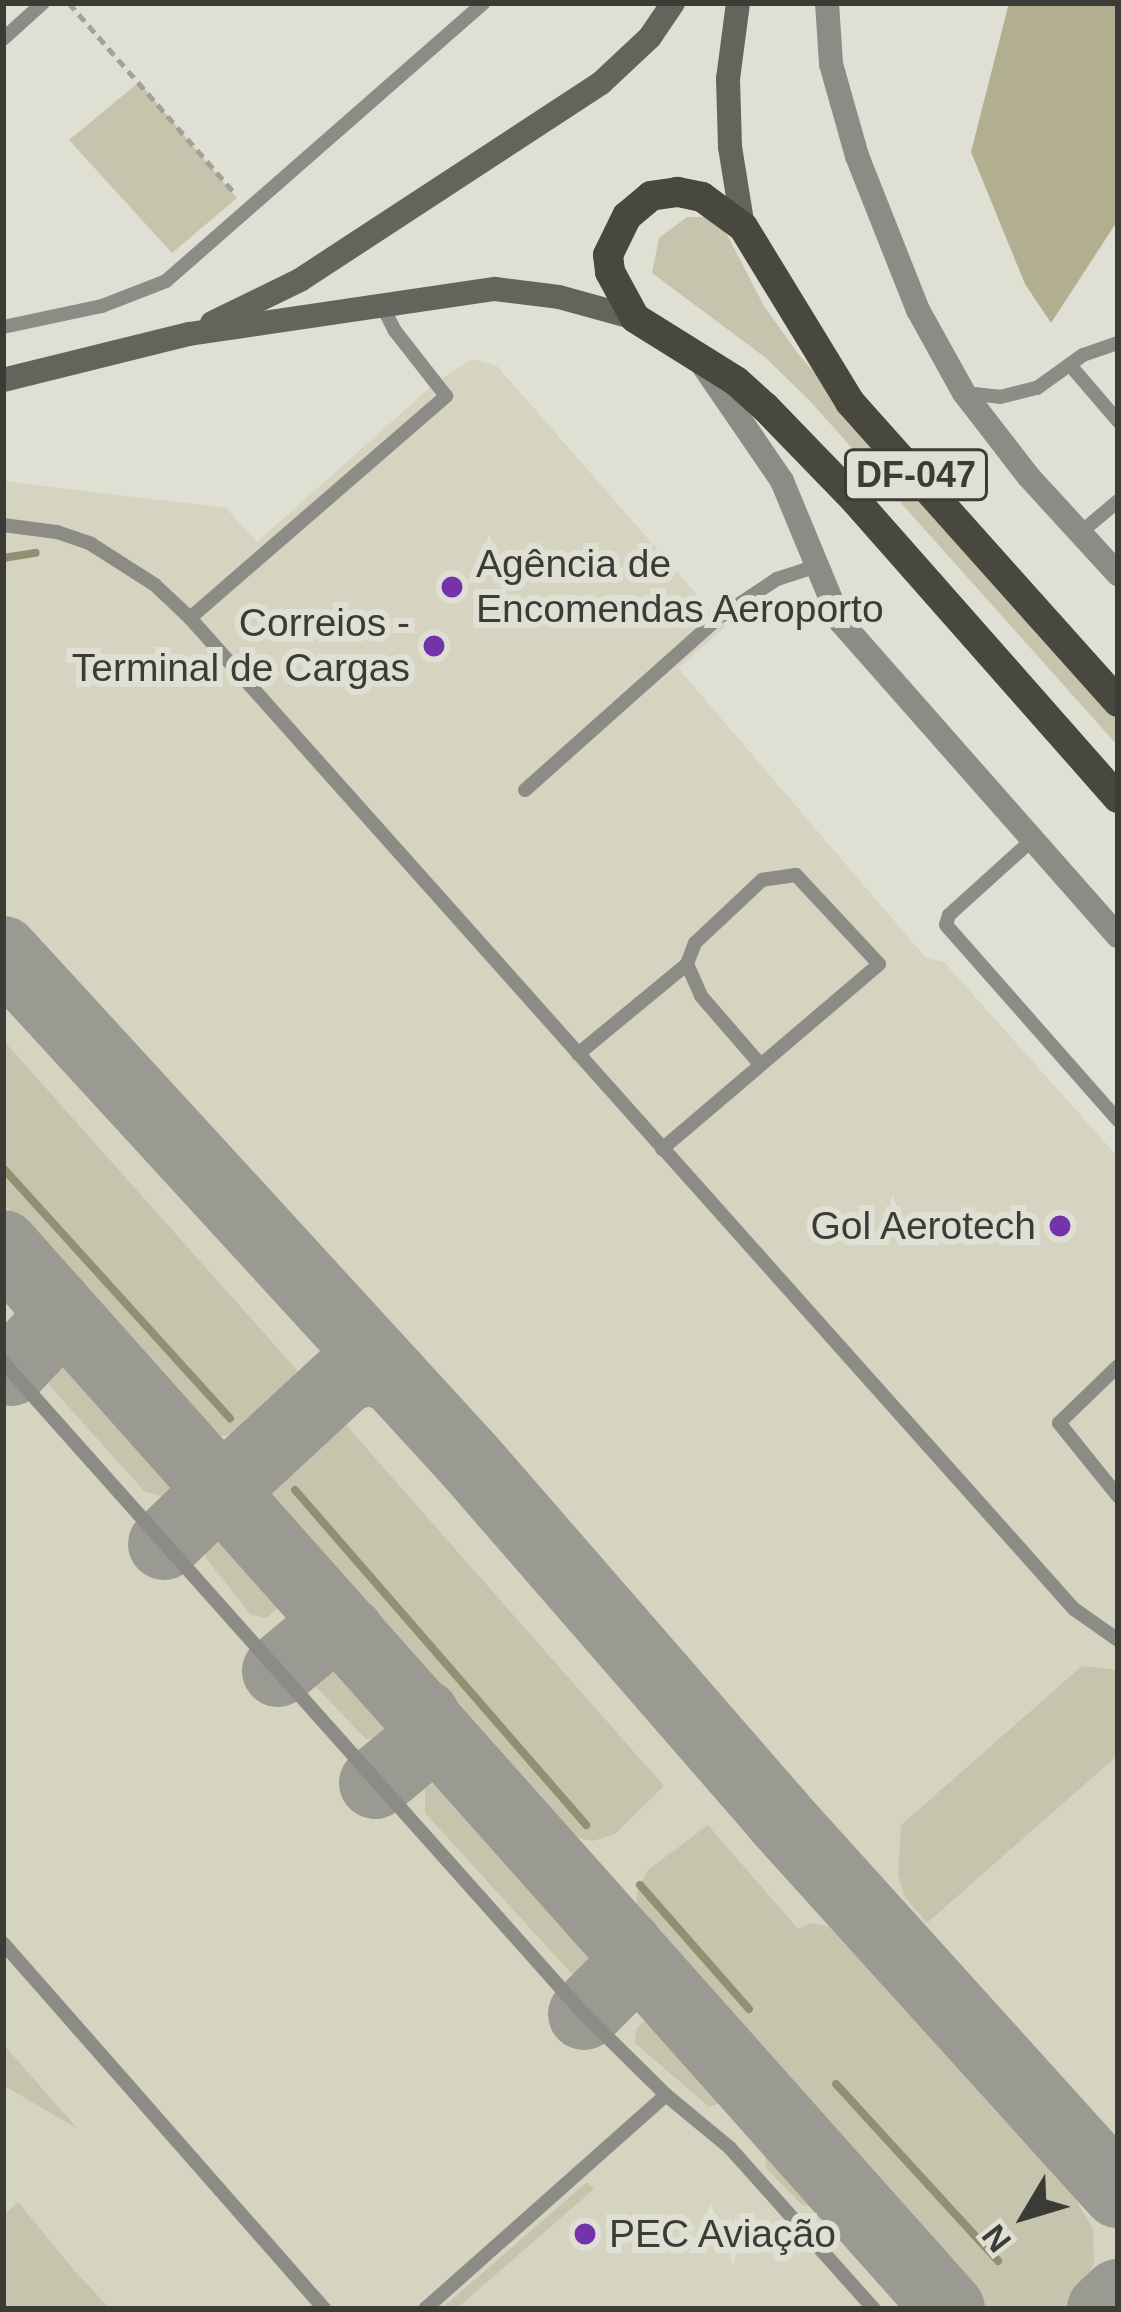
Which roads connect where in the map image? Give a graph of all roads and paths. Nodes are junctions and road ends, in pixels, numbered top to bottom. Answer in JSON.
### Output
{"nodes":[{"id":1,"x":44,"y":3,"type":"edge"},
{"id":2,"x":69,"y":3,"type":"edge"},
{"id":3,"x":484,"y":3,"type":"edge"},
{"id":4,"x":673,"y":3,"type":"edge"},
{"id":5,"x":738,"y":3,"type":"edge"},
{"id":6,"x":827,"y":3,"type":"edge"},
{"id":7,"x":3,"y":39,"type":"edge"},
{"id":8,"x":251,"y":211,"type":"junction"},
{"id":9,"x":743,"y":227,"type":"junction"},
{"id":10,"x":381,"y":304,"type":"junction"},
{"id":11,"x":635,"y":318,"type":"junction"},
{"id":12,"x":3,"y":327,"type":"edge"},
{"id":13,"x":189,"y":334,"type":"junction"},
{"id":14,"x":1118,"y":343,"type":"edge"},
{"id":15,"x":693,"y":352,"type":"junction"},
{"id":16,"x":1070,"y":365,"type":"junction"},
{"id":17,"x":3,"y":380,"type":"edge"},
{"id":18,"x":964,"y":393,"type":"junction"},
{"id":19,"x":1118,"y":421,"type":"edge"},
{"id":20,"x":1118,"y":501,"type":"edge"},
{"id":21,"x":3,"y":525,"type":"edge"},
{"id":22,"x":1080,"y":533,"type":"junction"},
{"id":23,"x":813,"y":567,"type":"junction"},
{"id":24,"x":1118,"y":574,"type":"edge"},
{"id":25,"x":190,"y":618,"type":"junction"},
{"id":26,"x":1118,"y":702,"type":"edge"},
{"id":27,"x":525,"y":790,"type":"dead end"},
{"id":28,"x":1118,"y":798,"type":"edge"},
{"id":29,"x":1032,"y":840,"type":"junction"},
{"id":30,"x":1118,"y":936,"type":"edge"},
{"id":31,"x":688,"y":964,"type":"junction"},
{"id":32,"x":578,"y":1054,"type":"junction"},
{"id":33,"x":760,"y":1064,"type":"junction"},
{"id":34,"x":1118,"y":1120,"type":"edge"},
{"id":35,"x":662,"y":1149,"type":"junction"},
{"id":36,"x":3,"y":1362,"type":"edge"},
{"id":37,"x":1118,"y":1366,"type":"edge"},
{"id":38,"x":1118,"y":1496,"type":"edge"},
{"id":39,"x":1118,"y":1640,"type":"edge"},
{"id":40,"x":3,"y":1943,"type":"edge"},
{"id":41,"x":666,"y":2095,"type":"junction"},
{"id":42,"x":325,"y":2309,"type":"edge"},
{"id":43,"x":425,"y":2309,"type":"edge"},
{"id":44,"x":874,"y":2309,"type":"edge"}],
"edges":[{"from":1,"to":7,"type":"lane"},
{"from":2,"to":8,"type":"path"},
{"from":3,"to":8,"type":"lane"},
{"from":4,"to":13,"type":"main road"},
{"from":5,"to":9,"type":"main road","number":"DF-047"},
{"from":6,"to":18,"type":"street"},
{"from":8,"to":12,"type":"lane"},
{"from":9,"to":11,"type":"main road"},
{"from":9,"to":26,"type":"main road","number":"DF-047"},
{"from":10,"to":11,"type":"main road","number":"DF-047"},
{"from":10,"to":13,"type":"main road","number":"DF-047"},
{"from":10,"to":25,"type":"lane"},
{"from":11,"to":15,"type":"main road","number":"DF-047"},
{"from":13,"to":17,"type":"main road","number":"DF-047"},
{"from":14,"to":16,"type":"lane"},
{"from":15,"to":23,"type":"street"},
{"from":15,"to":28,"type":"main road","number":"DF-047"},
{"from":16,"to":18,"type":"lane"},
{"from":16,"to":19,"type":"lane"},
{"from":18,"to":22,"type":"street"},
{"from":20,"to":22,"type":"lane"},
{"from":21,"to":25,"type":"lane"},
{"from":22,"to":24,"type":"street"},
{"from":23,"to":27,"type":"lane"},
{"from":23,"to":29,"type":"street"},
{"from":25,"to":32,"type":"lane"},
{"from":29,"to":30,"type":"street"},
{"from":29,"to":34,"type":"lane"},
{"from":31,"to":32,"type":"lane"},
{"from":31,"to":33,"type":"lane"},
{"from":31,"to":33,"type":"lane"},
{"from":32,"to":35,"type":"lane"},
{"from":33,"to":35,"type":"lane"},
{"from":35,"to":39,"type":"lane"},
{"from":36,"to":41,"type":"lane"},
{"from":37,"to":38,"type":"lane"},
{"from":40,"to":42,"type":"lane"},
{"from":41,"to":43,"type":"lane"},
{"from":41,"to":44,"type":"lane"}]}
